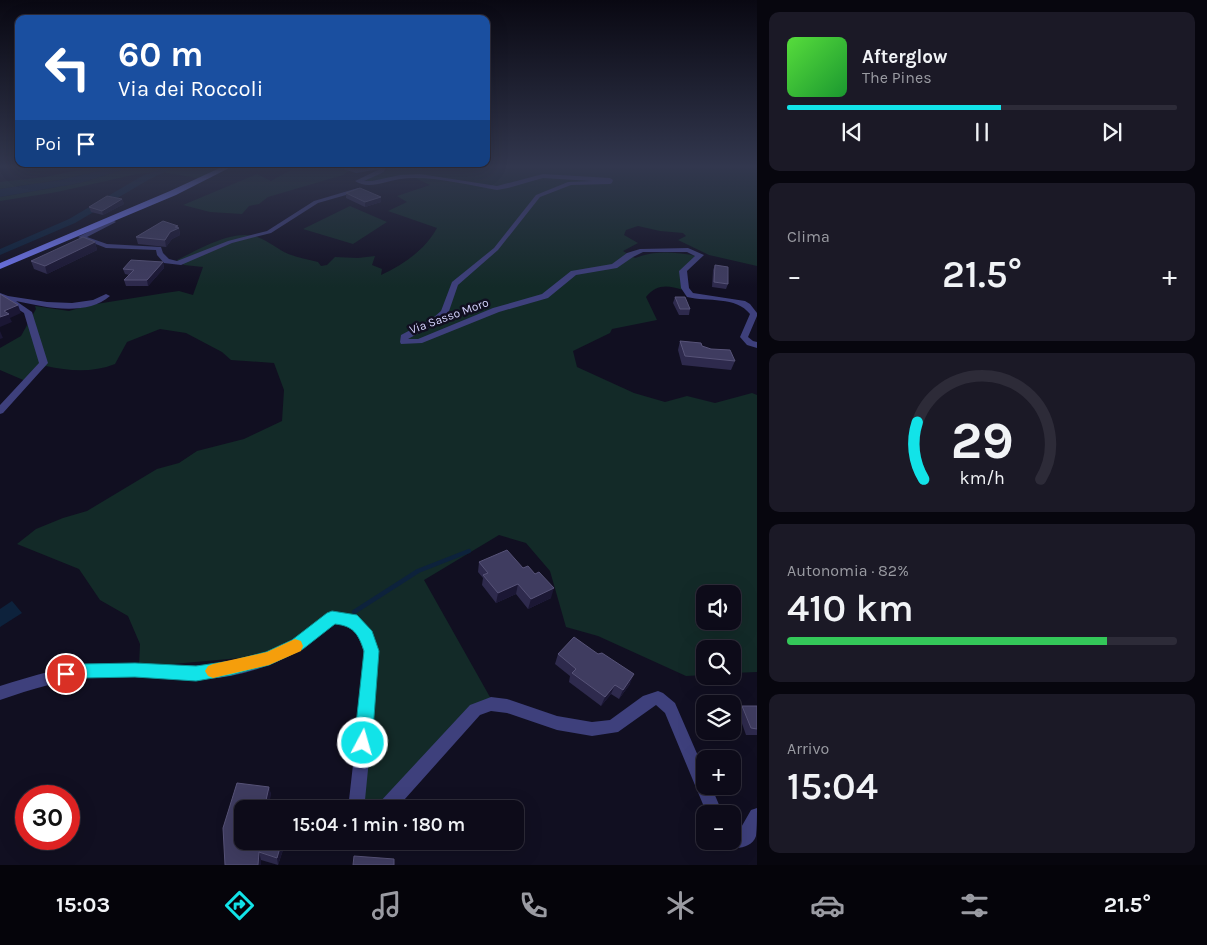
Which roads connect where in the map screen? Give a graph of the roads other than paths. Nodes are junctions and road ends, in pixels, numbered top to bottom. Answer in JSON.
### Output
{"nodes":[{"id":1,"x":140,"y":206,"type":"edge"},
{"id":2,"x":309,"y":206,"type":"edge"},
{"id":3,"x":530,"y":206,"type":"edge"},
{"id":4,"x":109,"y":220,"type":"junction"},
{"id":5,"x":0,"y":266,"type":"edge"},
{"id":6,"x":2,"y":296,"type":"edge"},
{"id":7,"x":106,"y":296,"type":"dead end"},
{"id":8,"x":757,"y":344,"type":"edge"},
{"id":9,"x":0,"y":412,"type":"edge"},
{"id":10,"x":0,"y":693,"type":"edge"},
{"id":11,"x":357,"y":800,"type":"edge"},
{"id":12,"x":393,"y":800,"type":"edge"},
{"id":13,"x":711,"y":805,"type":"edge"},
{"id":14,"x":757,"y":816,"type":"edge"},
{"id":15,"x":741,"y":840,"type":"edge"}],
"edges":[{"from":1,"to":4,"type":"main road"},
{"from":2,"to":4,"type":"street"},
{"from":3,"to":8,"type":"street","name":"Via Sasso Moro"},
{"from":4,"to":5,"type":"main road"},
{"from":6,"to":7,"type":"street"},
{"from":6,"to":9,"type":"street"},
{"from":10,"to":11,"type":"street"},
{"from":12,"to":13,"type":"street"},
{"from":14,"to":15,"type":"street"}]}
